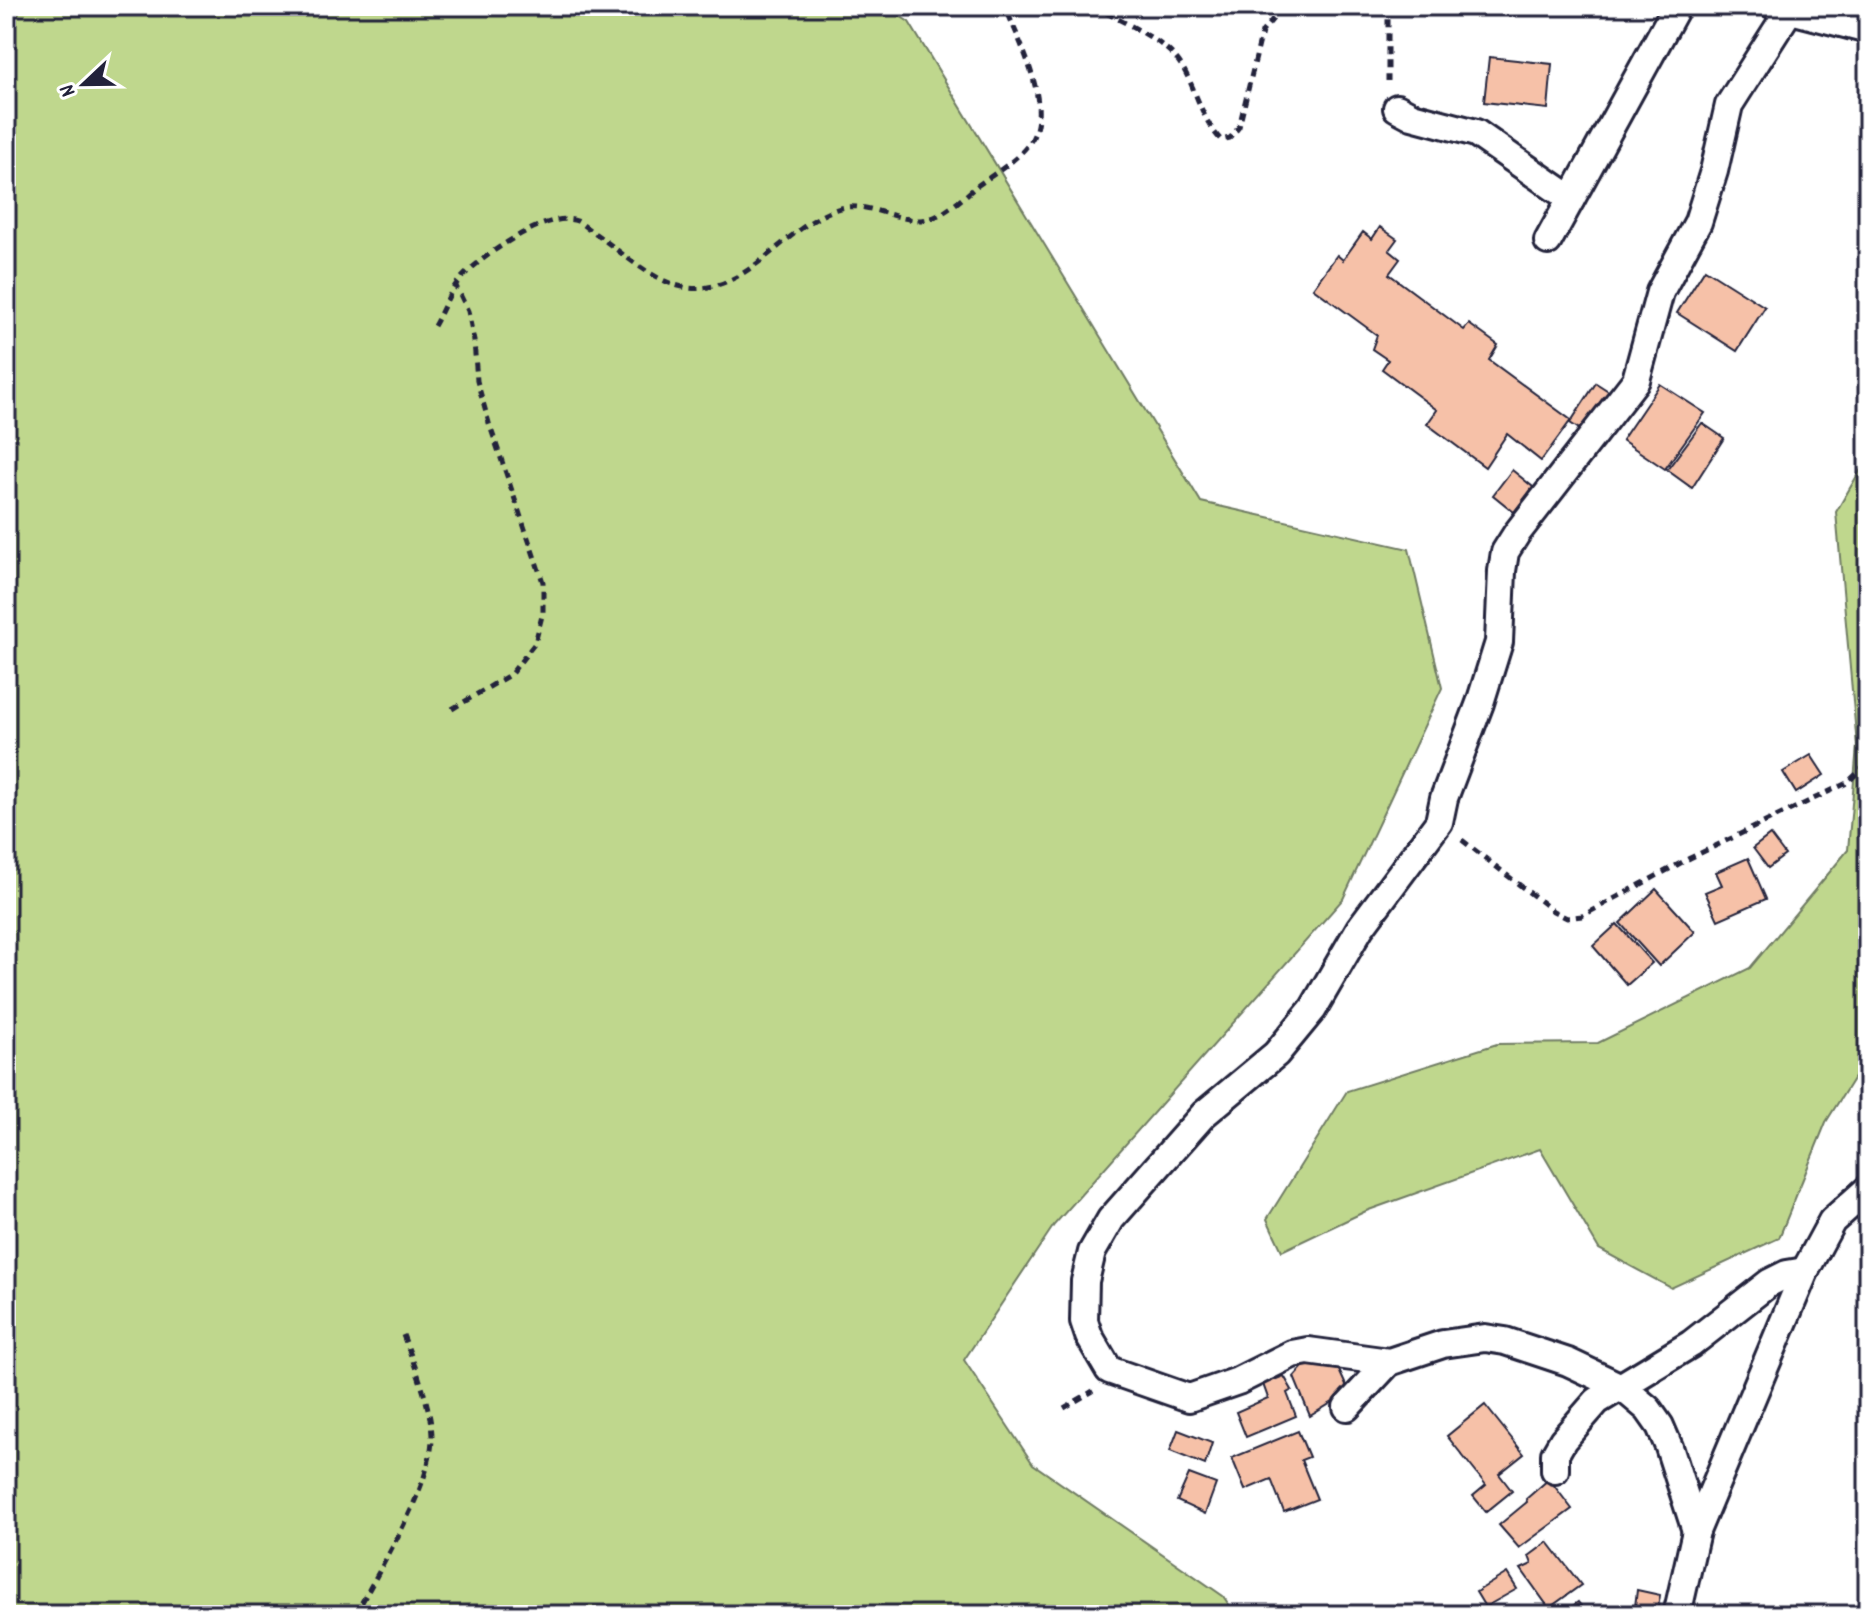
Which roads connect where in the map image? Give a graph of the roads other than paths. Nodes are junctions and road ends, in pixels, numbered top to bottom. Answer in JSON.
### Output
{"nodes":[{"id":1,"x":1677,"y":6,"type":"edge"},
{"id":2,"x":1785,"y":7,"type":"edge"},
{"id":3,"x":1868,"y":30,"type":"edge"},
{"id":4,"x":1397,"y":108,"type":"road end"},
{"id":5,"x":1571,"y":199,"type":"junction"},
{"id":6,"x":1548,"y":241,"type":"dead end"},
{"id":7,"x":1868,"y":1189,"type":"edge"},
{"id":8,"x":1805,"y":1271,"type":"junction"},
{"id":9,"x":1389,"y":1362,"type":"junction"},
{"id":10,"x":1623,"y":1388,"type":"junction"},
{"id":11,"x":1347,"y":1407,"type":"dead end"},
{"id":12,"x":1555,"y":1470,"type":"dead end"},
{"id":13,"x":1696,"y":1531,"type":"junction"},
{"id":14,"x":1677,"y":1615,"type":"edge"}],
"edges":[{"from":1,"to":5,"type":"street"},
{"from":2,"to":3,"type":"street"},
{"from":2,"to":9,"type":"street"},
{"from":4,"to":5,"type":"street"},
{"from":5,"to":6,"type":"street"},
{"from":7,"to":8,"type":"street"},
{"from":8,"to":10,"type":"street"},
{"from":8,"to":13,"type":"street"},
{"from":9,"to":10,"type":"street"},
{"from":9,"to":11,"type":"street"},
{"from":10,"to":12,"type":"street"},
{"from":10,"to":13,"type":"street"},
{"from":13,"to":14,"type":"street"}]}
